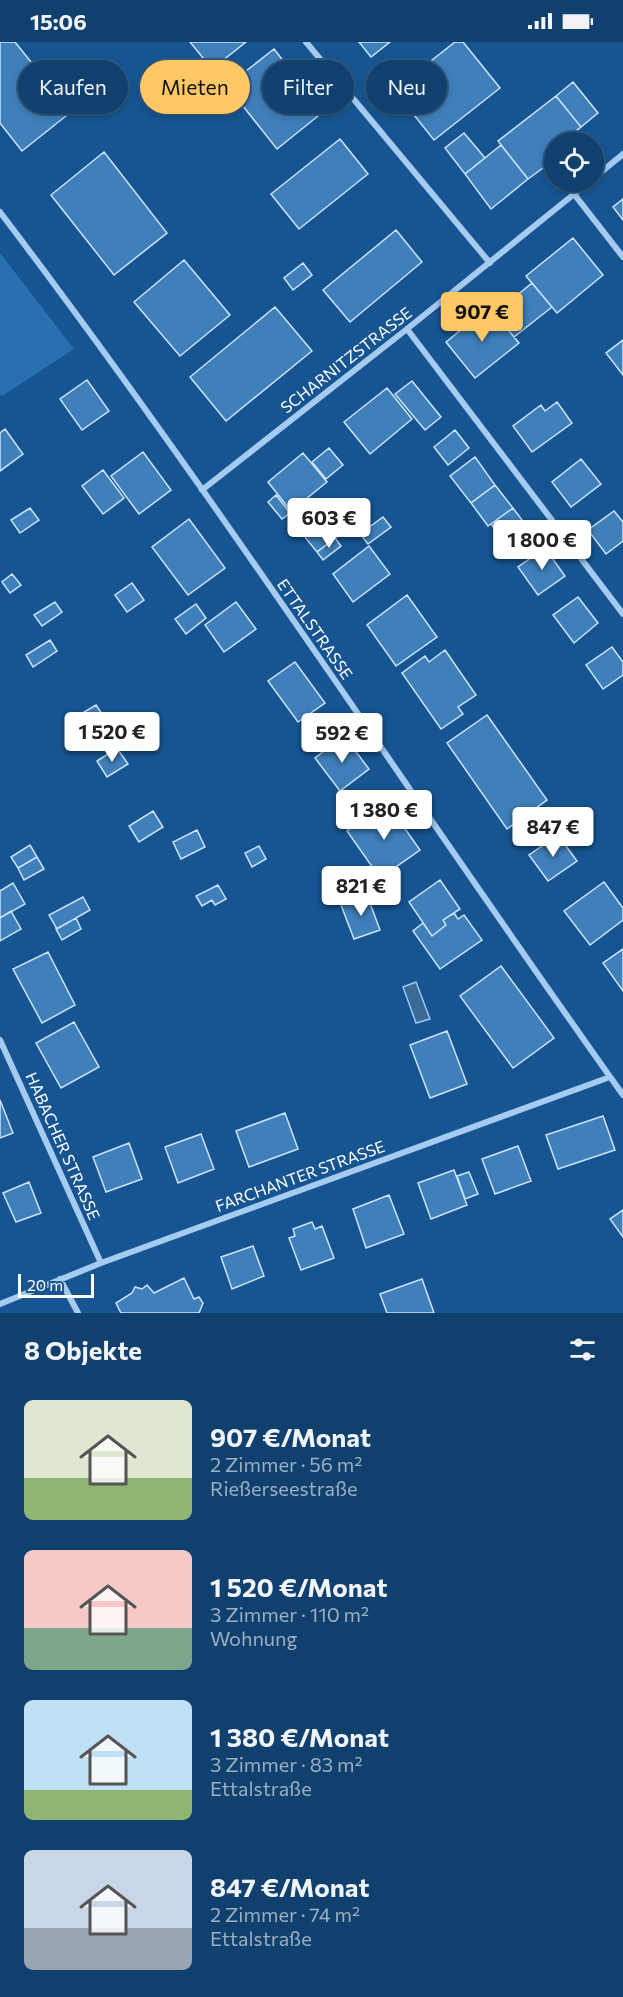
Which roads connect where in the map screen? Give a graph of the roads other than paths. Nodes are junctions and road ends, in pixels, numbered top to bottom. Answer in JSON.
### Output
{"nodes":[{"id":1,"x":306,"y":42,"type":"edge"},
{"id":2,"x":623,"y":154,"type":"edge"},
{"id":3,"x":604,"y":170,"type":"edge"},
{"id":4,"x":576,"y":192,"type":"edge"},
{"id":5,"x":574,"y":194,"type":"junction"},
{"id":6,"x":0,"y":212,"type":"edge"},
{"id":7,"x":623,"y":257,"type":"edge"},
{"id":8,"x":490,"y":263,"type":"junction"},
{"id":9,"x":407,"y":329,"type":"junction"},
{"id":10,"x":202,"y":490,"type":"junction"},
{"id":11,"x":623,"y":614,"type":"edge"},
{"id":12,"x":0,"y":1041,"type":"edge"},
{"id":13,"x":610,"y":1077,"type":"junction"},
{"id":14,"x":623,"y":1095,"type":"edge"},
{"id":15,"x":101,"y":1263,"type":"junction"},
{"id":16,"x":60,"y":1279,"type":"junction"},
{"id":17,"x":0,"y":1304,"type":"edge"},
{"id":18,"x":78,"y":1313,"type":"edge"}],
"edges":[{"from":1,"to":8,"type":"street"},
{"from":2,"to":3,"type":"street"},
{"from":4,"to":5,"type":"street","name":"SCHARNITZSTRASSE"},
{"from":5,"to":7,"type":"street"},
{"from":5,"to":8,"type":"street","name":"SCHARNITZSTRASSE"},
{"from":6,"to":10,"type":"street","name":"ETTALSTRASSE"},
{"from":8,"to":9,"type":"street","name":"SCHARNITZSTRASSE"},
{"from":9,"to":10,"type":"street","name":"SCHARNITZSTRASSE"},
{"from":9,"to":11,"type":"street"},
{"from":10,"to":13,"type":"street","name":"ETTALSTRASSE"},
{"from":12,"to":15,"type":"street","name":"HABACHER STRASSE"},
{"from":13,"to":14,"type":"street","name":"ETTALSTRASSE"},
{"from":13,"to":15,"type":"street","name":"FARCHANTER STRASSE"},
{"from":15,"to":16,"type":"street","name":"FARCHANTER STRASSE"},
{"from":16,"to":17,"type":"street","name":"FARCHANTER STRASSE"},
{"from":16,"to":18,"type":"street"}]}
